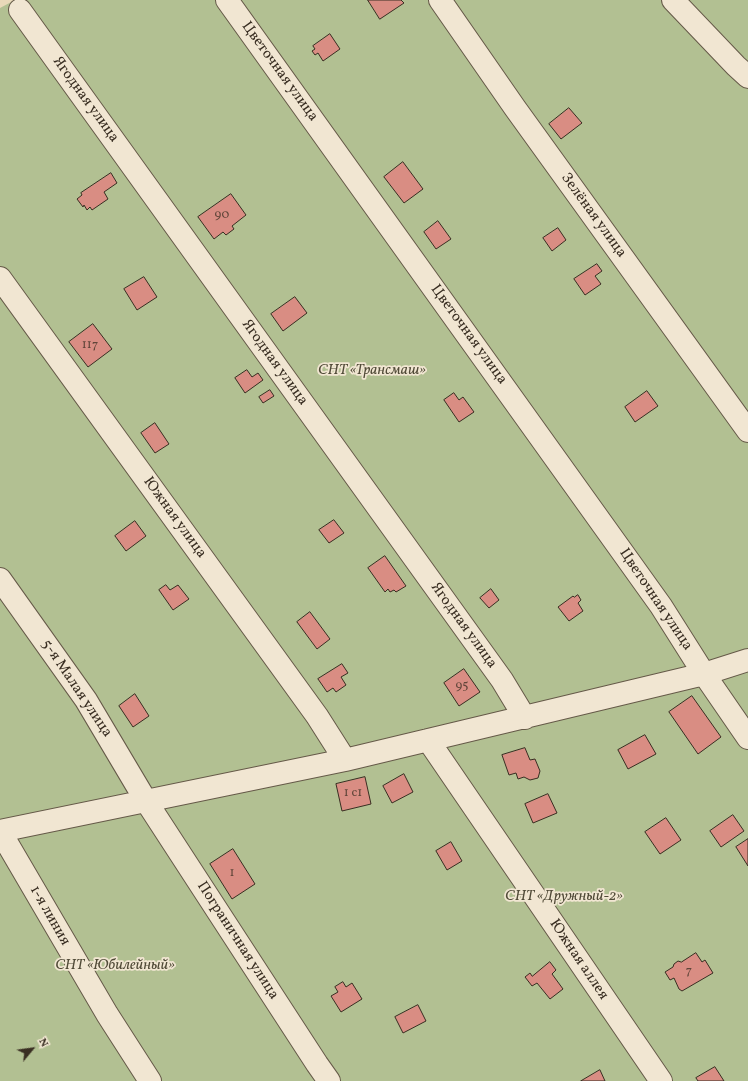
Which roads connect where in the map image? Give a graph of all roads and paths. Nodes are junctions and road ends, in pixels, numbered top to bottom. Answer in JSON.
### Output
{"nodes":[{"id":1,"x":227,"y":0,"type":"edge"},
{"id":2,"x":440,"y":0,"type":"edge"},
{"id":3,"x":673,"y":0,"type":"edge"},
{"id":4,"x":20,"y":10,"type":"dead end"},
{"id":5,"x":748,"y":77,"type":"edge"},
{"id":6,"x":0,"y":278,"type":"edge"},
{"id":7,"x":748,"y":431,"type":"edge"},
{"id":8,"x":0,"y":579,"type":"edge"},
{"id":9,"x":748,"y":660,"type":"edge"},
{"id":10,"x":704,"y":674,"type":"junction"},
{"id":11,"x":525,"y":718,"type":"junction"},
{"id":12,"x":748,"y":738,"type":"edge"},
{"id":13,"x":428,"y":740,"type":"junction"},
{"id":14,"x":345,"y":760,"type":"junction"},
{"id":15,"x":146,"y":801,"type":"junction"},
{"id":16,"x":0,"y":831,"type":"edge"},
{"id":17,"x":150,"y":1081,"type":"edge"},
{"id":18,"x":330,"y":1081,"type":"edge"},
{"id":19,"x":661,"y":1081,"type":"edge"}],
"edges":[{"from":1,"to":10,"type":"street","name":"Цветочная улица"},
{"from":2,"to":7,"type":"street","name":"Зелёная улица"},
{"from":3,"to":5,"type":"street"},
{"from":4,"to":11,"type":"street","name":"Ягодная улица"},
{"from":6,"to":14,"type":"street","name":"Южная улица"},
{"from":8,"to":15,"type":"street","name":"5-я Малая улица"},
{"from":9,"to":10,"type":"street"},
{"from":10,"to":11,"type":"street"},
{"from":10,"to":12,"type":"street","name":"Цветочная улица"},
{"from":11,"to":13,"type":"street"},
{"from":13,"to":14,"type":"street"},
{"from":13,"to":19,"type":"street","name":"Южная аллея"},
{"from":14,"to":15,"type":"street"},
{"from":15,"to":16,"type":"street"},
{"from":15,"to":18,"type":"street","name":"Пограничная улица"},
{"from":16,"to":17,"type":"street","name":"1-я линия"}]}
